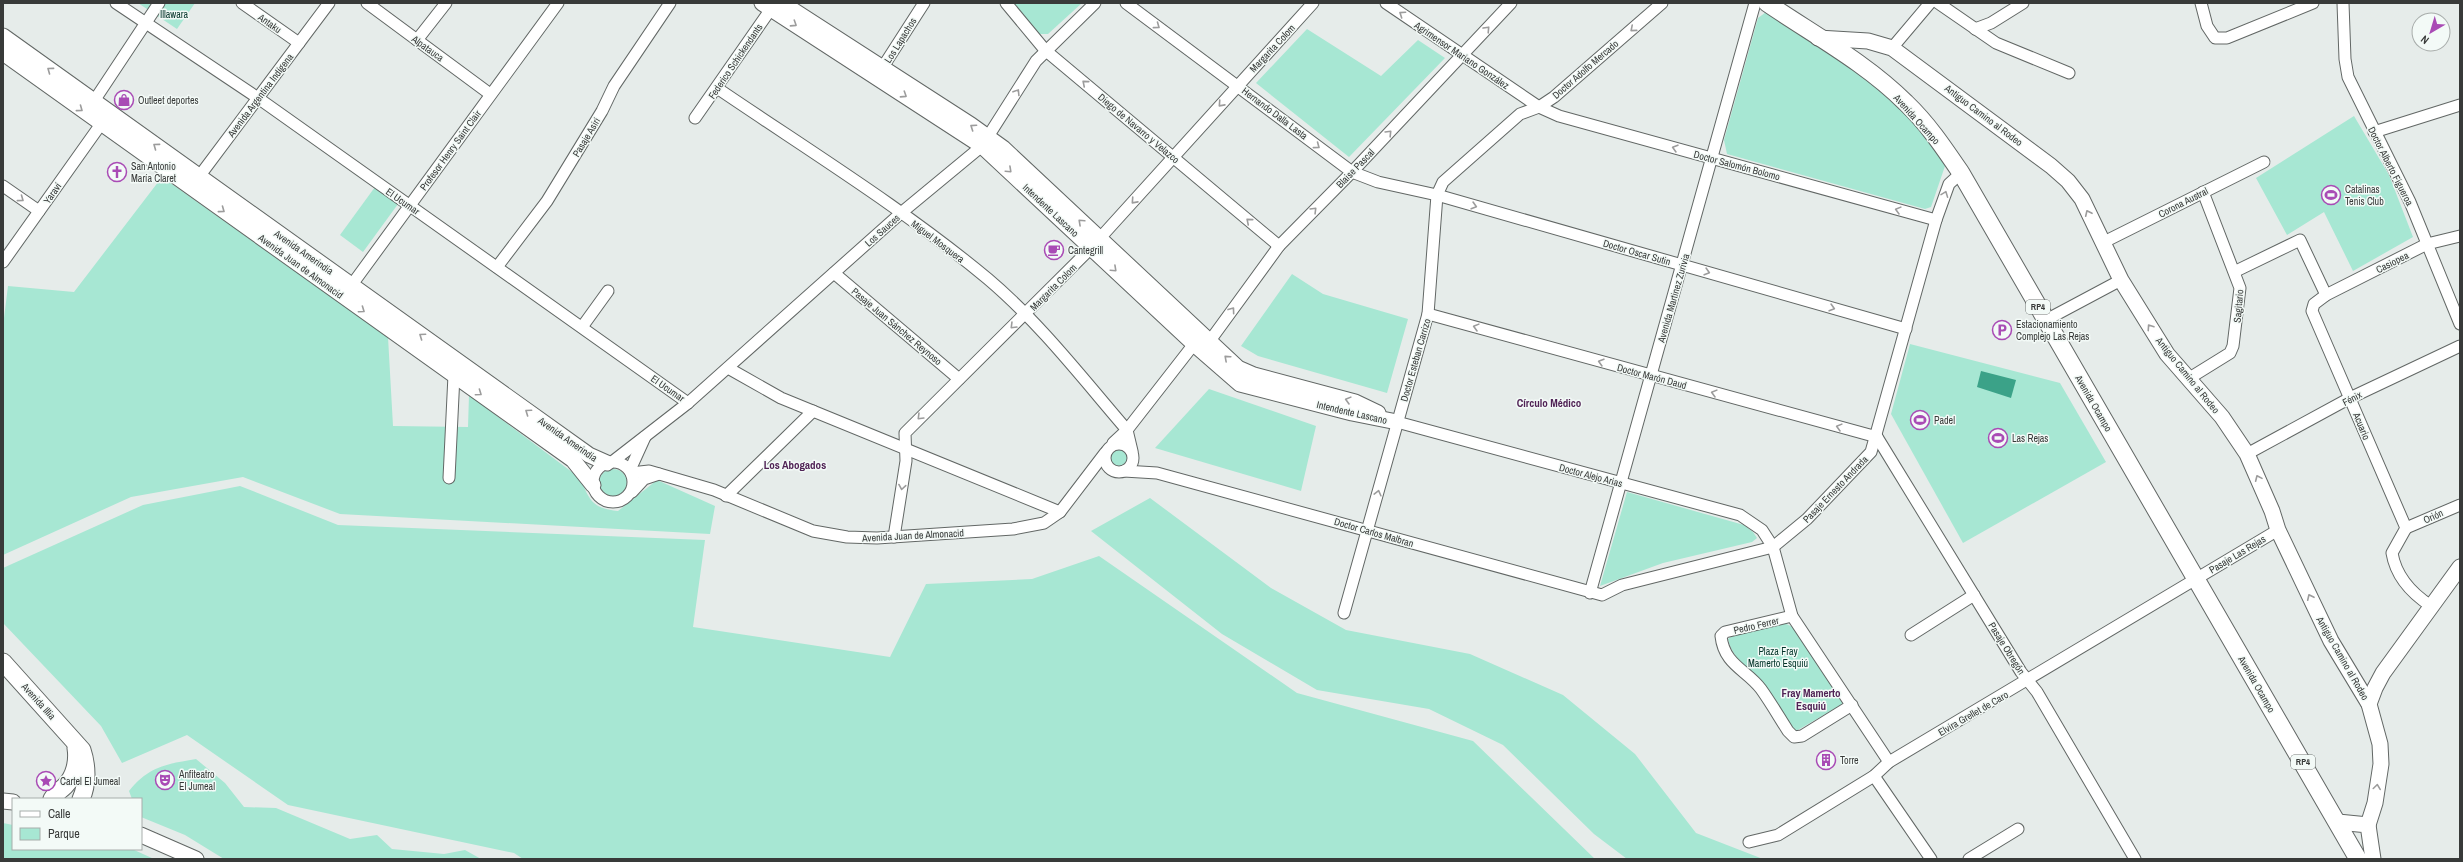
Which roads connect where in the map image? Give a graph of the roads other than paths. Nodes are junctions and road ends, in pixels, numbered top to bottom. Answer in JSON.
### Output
{"nodes":[{"id":1,"x":116,"y":3,"type":"edge"},
{"id":2,"x":160,"y":3,"type":"edge"},
{"id":3,"x":242,"y":3,"type":"edge"},
{"id":4,"x":329,"y":3,"type":"edge"},
{"id":5,"x":366,"y":3,"type":"edge"},
{"id":6,"x":446,"y":3,"type":"edge"},
{"id":7,"x":558,"y":3,"type":"edge"},
{"id":8,"x":670,"y":3,"type":"edge"},
{"id":9,"x":924,"y":3,"type":"edge"},
{"id":10,"x":1006,"y":3,"type":"edge"},
{"id":11,"x":1095,"y":3,"type":"edge"},
{"id":12,"x":1126,"y":3,"type":"edge"},
{"id":13,"x":1313,"y":3,"type":"edge"},
{"id":14,"x":1386,"y":3,"type":"edge"},
{"id":15,"x":1511,"y":3,"type":"edge"},
{"id":16,"x":1662,"y":3,"type":"edge"},
{"id":17,"x":1755,"y":3,"type":"edge"},
{"id":18,"x":1767,"y":3,"type":"edge"},
{"id":19,"x":1930,"y":3,"type":"edge"},
{"id":20,"x":1938,"y":3,"type":"edge"},
{"id":21,"x":2023,"y":3,"type":"edge"},
{"id":22,"x":2201,"y":3,"type":"edge"},
{"id":23,"x":2313,"y":3,"type":"edge"},
{"id":24,"x":2343,"y":3,"type":"edge"},
{"id":25,"x":772,"y":4,"type":"edge"},
{"id":26,"x":146,"y":23,"type":"junction"},
{"id":27,"x":1975,"y":29,"type":"junction"},
{"id":28,"x":3,"y":36,"type":"edge"},
{"id":29,"x":1818,"y":38,"type":"junction"},
{"id":30,"x":417,"y":40,"type":"junction"},
{"id":31,"x":1868,"y":41,"type":"junction"},
{"id":32,"x":299,"y":43,"type":"junction"},
{"id":33,"x":1892,"y":48,"type":"junction"},
{"id":34,"x":1045,"y":50,"type":"junction"},
{"id":35,"x":3,"y":53,"type":"edge"},
{"id":36,"x":1463,"y":55,"type":"junction"},
{"id":37,"x":1856,"y":63,"type":"junction"},
{"id":38,"x":880,"y":73,"type":"junction"},
{"id":39,"x":2068,"y":73,"type":"dead end"},
{"id":40,"x":1237,"y":85,"type":"junction"},
{"id":41,"x":717,"y":88,"type":"junction"},
{"id":42,"x":490,"y":94,"type":"junction"},
{"id":43,"x":258,"y":98,"type":"junction"},
{"id":44,"x":94,"y":102,"type":"junction"},
{"id":45,"x":2460,"y":105,"type":"edge"},
{"id":46,"x":1539,"y":107,"type":"junction"},
{"id":47,"x":105,"y":118,"type":"junction"},
{"id":48,"x":695,"y":118,"type":"dead end"},
{"id":49,"x":2374,"y":132,"type":"junction"},
{"id":50,"x":985,"y":141,"type":"junction"},
{"id":51,"x":1174,"y":157,"type":"junction"},
{"id":52,"x":1712,"y":159,"type":"junction"},
{"id":53,"x":2264,"y":162,"type":"dead end"},
{"id":54,"x":1352,"y":172,"type":"junction"},
{"id":55,"x":1961,"y":173,"type":"junction"},
{"id":56,"x":195,"y":182,"type":"junction"},
{"id":57,"x":3,"y":186,"type":"edge"},
{"id":58,"x":2203,"y":192,"type":"junction"},
{"id":59,"x":1437,"y":195,"type":"junction"},
{"id":60,"x":410,"y":206,"type":"junction"},
{"id":61,"x":39,"y":211,"type":"junction"},
{"id":62,"x":901,"y":213,"type":"junction"},
{"id":63,"x":1936,"y":220,"type":"junction"},
{"id":64,"x":2460,"y":236,"type":"edge"},
{"id":65,"x":2102,"y":243,"type":"junction"},
{"id":66,"x":1096,"y":244,"type":"junction"},
{"id":67,"x":2427,"y":244,"type":"junction"},
{"id":68,"x":1279,"y":246,"type":"junction"},
{"id":69,"x":3,"y":262,"type":"edge"},
{"id":70,"x":1683,"y":265,"type":"junction"},
{"id":71,"x":497,"y":267,"type":"junction"},
{"id":72,"x":2236,"y":271,"type":"junction"},
{"id":73,"x":834,"y":273,"type":"junction"},
{"id":74,"x":2121,"y":280,"type":"junction"},
{"id":75,"x":347,"y":291,"type":"junction"},
{"id":76,"x":608,"y":291,"type":"dead end"},
{"id":77,"x":2326,"y":295,"type":"junction"},
{"id":78,"x":1025,"y":314,"type":"junction"},
{"id":79,"x":1428,"y":314,"type":"junction"},
{"id":80,"x":2046,"y":320,"type":"junction"},
{"id":81,"x":2460,"y":324,"type":"edge"},
{"id":82,"x":582,"y":327,"type":"junction"},
{"id":83,"x":1906,"y":329,"type":"junction"},
{"id":84,"x":1201,"y":343,"type":"junction"},
{"id":85,"x":2460,"y":346,"type":"edge"},
{"id":86,"x":728,"y":368,"type":"junction"},
{"id":87,"x":454,"y":375,"type":"junction"},
{"id":88,"x":1652,"y":376,"type":"junction"},
{"id":89,"x":959,"y":379,"type":"junction"},
{"id":90,"x":2188,"y":379,"type":"junction"},
{"id":91,"x":2350,"y":398,"type":"junction"},
{"id":92,"x":688,"y":402,"type":"junction"},
{"id":93,"x":813,"y":411,"type":"junction"},
{"id":94,"x":1396,"y":422,"type":"junction"},
{"id":95,"x":1127,"y":430,"type":"junction"},
{"id":96,"x":645,"y":437,"type":"junction"},
{"id":97,"x":1877,"y":437,"type":"junction"},
{"id":98,"x":1113,"y":444,"type":"junction"},
{"id":99,"x":904,"y":448,"type":"junction"},
{"id":100,"x":1105,"y":453,"type":"junction"},
{"id":101,"x":1133,"y":454,"type":"junction"},
{"id":102,"x":2247,"y":454,"type":"junction"},
{"id":103,"x":610,"y":463,"type":"junction"},
{"id":104,"x":1120,"y":471,"type":"junction"},
{"id":105,"x":631,"y":472,"type":"junction"},
{"id":106,"x":1157,"y":473,"type":"junction"},
{"id":107,"x":660,"y":474,"type":"junction"},
{"id":108,"x":449,"y":478,"type":"dead end"},
{"id":109,"x":1086,"y":480,"type":"junction"},
{"id":110,"x":1621,"y":484,"type":"junction"},
{"id":111,"x":593,"y":485,"type":"junction"},
{"id":112,"x":632,"y":492,"type":"junction"},
{"id":113,"x":726,"y":496,"type":"junction"},
{"id":114,"x":2460,"y":505,"type":"edge"},
{"id":115,"x":1060,"y":512,"type":"junction"},
{"id":116,"x":2406,"y":528,"type":"junction"},
{"id":117,"x":2278,"y":530,"type":"junction"},
{"id":118,"x":1368,"y":531,"type":"junction"},
{"id":119,"x":894,"y":537,"type":"junction"},
{"id":120,"x":1774,"y":546,"type":"junction"},
{"id":121,"x":2460,"y":567,"type":"edge"},
{"id":122,"x":2196,"y":578,"type":"junction"},
{"id":123,"x":1590,"y":593,"type":"junction"},
{"id":124,"x":1974,"y":595,"type":"junction"},
{"id":125,"x":2431,"y":606,"type":"junction"},
{"id":126,"x":1344,"y":613,"type":"dead end"},
{"id":127,"x":1792,"y":616,"type":"junction"},
{"id":128,"x":1911,"y":635,"type":"dead end"},
{"id":129,"x":3,"y":662,"type":"edge"},
{"id":130,"x":2383,"y":673,"type":"junction"},
{"id":131,"x":2028,"y":681,"type":"junction"},
{"id":132,"x":2354,"y":681,"type":"junction"},
{"id":133,"x":2369,"y":704,"type":"junction"},
{"id":134,"x":1852,"y":706,"type":"junction"},
{"id":135,"x":75,"y":740,"type":"junction"},
{"id":136,"x":1889,"y":762,"type":"junction"},
{"id":137,"x":86,"y":775,"type":"junction"},
{"id":138,"x":1874,"y":776,"type":"junction"},
{"id":139,"x":53,"y":798,"type":"edge"},
{"id":140,"x":81,"y":798,"type":"edge"},
{"id":141,"x":94,"y":798,"type":"edge"},
{"id":142,"x":2338,"y":822,"type":"junction"},
{"id":143,"x":2368,"y":825,"type":"junction"},
{"id":144,"x":2018,"y":829,"type":"dead end"},
{"id":145,"x":142,"y":835,"type":"edge"},
{"id":146,"x":1749,"y":842,"type":"dead end"},
{"id":147,"x":196,"y":859,"type":"edge"},
{"id":148,"x":1931,"y":859,"type":"edge"},
{"id":149,"x":1969,"y":859,"type":"edge"},
{"id":150,"x":2135,"y":859,"type":"edge"},
{"id":151,"x":2358,"y":859,"type":"edge"},
{"id":152,"x":2373,"y":859,"type":"edge"}],
"edges":[{"from":1,"to":26,"type":"street","name":"El Ucumar"},
{"from":2,"to":26,"type":"street"},
{"from":3,"to":32,"type":"street","name":"Antaku"},
{"from":4,"to":32,"type":"street","name":"Avenida Argentina Indígena"},
{"from":5,"to":30,"type":"street","name":"Alpatauca"},
{"from":6,"to":30,"type":"street"},
{"from":7,"to":42,"type":"street","name":"Profesor Henry Saint Clair"},
{"from":8,"to":71,"type":"street","name":"Pasaje Asiri"},
{"from":9,"to":38,"type":"street","name":"Los Lapachos"},
{"from":10,"to":34,"type":"street","name":"Diego de Navarro y Velazco"},
{"from":11,"to":34,"type":"street","name":"Los Sauces"},
{"from":12,"to":40,"type":"street","name":"Hernando Dalla Lasta","one_way":true},
{"from":13,"to":40,"type":"street","name":"Margarita Colom"},
{"from":36,"to":14,"type":"street","name":"Agrimensor Mariano González","one_way":true},
{"from":36,"to":15,"type":"street","name":"Blaise Pascal","one_way":true},
{"from":16,"to":46,"type":"street","name":"Doctor Adolfo Mercado","one_way":true},
{"from":17,"to":52,"type":"street","name":"Avenida Martinez Zurivia"},
{"from":18,"to":29,"type":"main road","name":"Avenida Ocampo","number":"RP4"},
{"from":19,"to":33,"type":"street"},
{"from":20,"to":27,"type":"street"},
{"from":21,"to":27,"type":"street"},
{"from":22,"to":23,"type":"street"},
{"from":24,"to":49,"type":"street","name":"Doctor Alberto Figueroa"},
{"from":25,"to":38,"type":"street","name":"Intendente Lascano"},
{"from":25,"to":41,"type":"street","name":"Federico Schickendants"},
{"from":26,"to":43,"type":"street","name":"El Ucumar"},
{"from":26,"to":44,"type":"street"},
{"from":27,"to":39,"type":"street"},
{"from":44,"to":28,"type":"street","name":"Avenida Amerindia","one_way":true},
{"from":29,"to":31,"type":"street","name":"Antiguo Camino al Rodeo"},
{"from":29,"to":37,"type":"main road","name":"Avenida Ocampo","number":"RP4"},
{"from":30,"to":42,"type":"street","name":"Alpatauca"},
{"from":31,"to":33,"type":"street","name":"Antiguo Camino al Rodeo"},
{"from":31,"to":37,"type":"street"},
{"from":32,"to":43,"type":"street","name":"Avenida Argentina Indígena"},
{"from":65,"to":33,"type":"street","name":"Antiguo Camino al Rodeo","one_way":true},
{"from":50,"to":34,"type":"street","name":"Los Sauces","one_way":true},
{"from":51,"to":34,"type":"street","name":"Diego de Navarro y Velazco","one_way":true},
{"from":35,"to":47,"type":"street","one_way":true},
{"from":36,"to":46,"type":"street","name":"Agrimensor Mariano González"},
{"from":54,"to":36,"type":"street","name":"Blaise Pascal","one_way":true},
{"from":37,"to":55,"type":"main road","name":"Avenida Ocampo","number":"RP4"},
{"from":38,"to":50,"type":"street","name":"Intendente Lascano"},
{"from":40,"to":51,"type":"street","name":"Margarita Colom","one_way":true},
{"from":40,"to":54,"type":"street","name":"Hernando Dalla Lasta","one_way":true},
{"from":41,"to":48,"type":"street","name":"Federico Schickendants"},
{"from":41,"to":62,"type":"street","name":"Miguel Mosquera"},
{"from":42,"to":60,"type":"street","name":"Profesor Henry Saint Clair"},
{"from":43,"to":56,"type":"street","name":"Avenida Argentina Indígena"},
{"from":43,"to":60,"type":"street","name":"El Ucumar"},
{"from":44,"to":47,"type":"street","name":"Avenida Amerindia"},
{"from":45,"to":49,"type":"street"},
{"from":52,"to":46,"type":"street","name":"Doctor Salomón Bolomo","one_way":true},
{"from":46,"to":59,"type":"street","name":"Doctor Adolfo Mercado"},
{"from":47,"to":56,"type":"street","name":"Avenida Amerindia"},
{"from":47,"to":61,"type":"street","name":"Yaraví"},
{"from":49,"to":67,"type":"street","name":"Doctor Alberto Figueroa"},
{"from":50,"to":62,"type":"street","name":"Los Sauces"},
{"from":50,"to":66,"type":"street","name":"Intendente Lascano"},
{"from":51,"to":66,"type":"street","name":"Margarita Colom","one_way":true},
{"from":68,"to":51,"type":"street","name":"Diego de Navarro y Velazco","one_way":true},
{"from":63,"to":52,"type":"street","name":"Doctor Salomón Bolomo","one_way":true},
{"from":52,"to":70,"type":"street","name":"Avenida Martinez Zurivia"},
{"from":53,"to":58,"type":"street","name":"Corona Austral"},
{"from":54,"to":59,"type":"street","name":"Hernando Dalla Lasta"},
{"from":68,"to":54,"type":"street","name":"Blaise Pascal","one_way":true},
{"from":63,"to":55,"type":"street","name":"Pasaje Ernesto Andrada","one_way":true},
{"from":55,"to":80,"type":"main road","name":"Avenida Ocampo","number":"RP4"},
{"from":56,"to":75,"type":"street","name":"Avenida Amerindia"},
{"from":57,"to":61,"type":"street","one_way":true},
{"from":58,"to":65,"type":"street","name":"Corona Austral"},
{"from":58,"to":72,"type":"street","name":"Sagitario"},
{"from":59,"to":70,"type":"street","name":"Doctor Oscar Sutin","one_way":true},
{"from":59,"to":79,"type":"street","name":"Doctor Esteban Carrizo"},
{"from":60,"to":71,"type":"street","name":"El Ucumar"},
{"from":60,"to":75,"type":"street","name":"Profesor Henry Saint Clair"},
{"from":61,"to":69,"type":"street","name":"Yaraví"},
{"from":62,"to":73,"type":"street","name":"Los Sauces"},
{"from":62,"to":78,"type":"street","name":"Miguel Mosquera"},
{"from":63,"to":83,"type":"street","name":"Pasaje Ernesto Andrada"},
{"from":64,"to":67,"type":"street","name":"Casiopea"},
{"from":65,"to":74,"type":"street","name":"Antiguo Camino al Rodeo"},
{"from":66,"to":78,"type":"street","name":"Margarita Colom"},
{"from":66,"to":84,"type":"street","name":"Intendente Lascano"},
{"from":67,"to":77,"type":"street","name":"Casiopea"},
{"from":67,"to":81,"type":"street","name":"Doctor Alberto Figueroa"},
{"from":84,"to":68,"type":"street","name":"Blaise Pascal","one_way":true},
{"from":70,"to":83,"type":"street","name":"Doctor Oscar Sutin","one_way":true},
{"from":70,"to":88,"type":"street","name":"Avenida Martinez Zurivia"},
{"from":71,"to":82,"type":"street","name":"El Ucumar"},
{"from":72,"to":77,"type":"street"},
{"from":72,"to":90,"type":"street","name":"Sagitario"},
{"from":73,"to":86,"type":"street","name":"Los Sauces"},
{"from":73,"to":89,"type":"street","name":"Pasaje Juan Sánchez Reynoso"},
{"from":74,"to":80,"type":"street"},
{"from":90,"to":74,"type":"street","name":"Antiguo Camino al Rodeo","one_way":true},
{"from":75,"to":87,"type":"street","name":"Avenida Juan de Almonacid","one_way":true},
{"from":103,"to":75,"type":"street","name":"Avenida Amerindia","one_way":true},
{"from":76,"to":82,"type":"street"},
{"from":77,"to":91,"type":"street","name":"Acuario"},
{"from":78,"to":89,"type":"street","name":"Margarita Colom","one_way":true},
{"from":78,"to":95,"type":"street","name":"Miguel Mosquera"},
{"from":88,"to":79,"type":"street","name":"Doctor Marón Daud","one_way":true},
{"from":79,"to":94,"type":"street","name":"Doctor Esteban Carrizo"},
{"from":80,"to":122,"type":"main road","name":"Avenida Ocampo","number":"RP4"},
{"from":82,"to":92,"type":"street","name":"El Ucumar"},
{"from":83,"to":97,"type":"street","name":"Pasaje Ernesto Andrada"},
{"from":84,"to":94,"type":"street","name":"Intendente Lascano"},
{"from":84,"to":95,"type":"street"},
{"from":85,"to":91,"type":"street","name":"Fénix"},
{"from":86,"to":92,"type":"street","name":"Los Sauces"},
{"from":86,"to":93,"type":"street"},
{"from":87,"to":108,"type":"street"},
{"from":87,"to":111,"type":"street","name":"Avenida Juan de Almonacid","one_way":true},
{"from":97,"to":88,"type":"street","name":"Doctor Marón Daud","one_way":true},
{"from":88,"to":110,"type":"street","name":"Avenida Martinez Zurivia"},
{"from":89,"to":99,"type":"street","name":"Margarita Colom","one_way":true},
{"from":90,"to":102,"type":"street","name":"Antiguo Camino al Rodeo"},
{"from":91,"to":102,"type":"street","name":"Fénix"},
{"from":91,"to":116,"type":"street","name":"Acuario"},
{"from":92,"to":96,"type":"street","name":"Los Sauces"},
{"from":93,"to":99,"type":"street"},
{"from":93,"to":113,"type":"street"},
{"from":94,"to":110,"type":"street","name":"Doctor Alejo Arias"},
{"from":118,"to":94,"type":"street","name":"Doctor Esteban Carrizo","one_way":true},
{"from":95,"to":98,"type":"street"},
{"from":95,"to":101,"type":"street"},
{"from":96,"to":103,"type":"street","name":"Los Sauces"},
{"from":96,"to":105,"type":"street","name":"Los Sauces"},
{"from":97,"to":120,"type":"street","name":"Pasaje Ernesto Andrada"},
{"from":97,"to":124,"type":"street","name":"Pasaje Obregón"},
{"from":98,"to":100,"type":"street"},
{"from":98,"to":101,"type":"street"},
{"from":99,"to":115,"type":"street"},
{"from":99,"to":119,"type":"street","name":"Margarita Colom","one_way":true},
{"from":100,"to":104,"type":"street"},
{"from":100,"to":109,"type":"street","name":"Avenida Juan de Almonacid"},
{"from":101,"to":104,"type":"street"},
{"from":101,"to":106,"type":"street","name":"Doctor Carlos Malbran"},
{"from":117,"to":102,"type":"street","name":"Antiguo Camino al Rodeo","one_way":true},
{"from":103,"to":105,"type":"street"},
{"from":103,"to":111,"type":"street"},
{"from":104,"to":106,"type":"street","name":"Doctor Carlos Malbran"},
{"from":104,"to":109,"type":"street","name":"Avenida Juan de Almonacid"},
{"from":105,"to":107,"type":"street","name":"Avenida Juan de Almonacid"},
{"from":105,"to":112,"type":"street"},
{"from":106,"to":118,"type":"street","name":"Doctor Carlos Malbran"},
{"from":107,"to":112,"type":"street"},
{"from":107,"to":113,"type":"street","name":"Avenida Juan de Almonacid"},
{"from":109,"to":115,"type":"street","name":"Avenida Juan de Almonacid"},
{"from":110,"to":120,"type":"street","name":"Doctor Alejo Arias"},
{"from":110,"to":123,"type":"street","name":"Avenida Martinez Zurivia"},
{"from":111,"to":112,"type":"street"},
{"from":113,"to":119,"type":"street","name":"Avenida Juan de Almonacid"},
{"from":114,"to":116,"type":"street","name":"Orión"},
{"from":115,"to":119,"type":"street","name":"Avenida Juan de Almonacid"},
{"from":116,"to":125,"type":"street"},
{"from":117,"to":122,"type":"street","name":"Pasaje Las Rejas"},
{"from":132,"to":117,"type":"street","name":"Antiguo Camino al Rodeo","one_way":true},
{"from":118,"to":123,"type":"street","name":"Doctor Carlos Malbran"},
{"from":118,"to":126,"type":"street","name":"Doctor Esteban Carrizo"},
{"from":120,"to":123,"type":"street","name":"Pasaje Ernesto Andrada"},
{"from":120,"to":127,"type":"street"},
{"from":121,"to":125,"type":"street"},
{"from":122,"to":131,"type":"street","name":"Elvira Grellet de Caro"},
{"from":122,"to":142,"type":"main road","name":"Avenida Ocampo","number":"RP4"},
{"from":124,"to":128,"type":"street"},
{"from":124,"to":131,"type":"street","name":"Pasaje Obregón"},
{"from":125,"to":130,"type":"street"},
{"from":127,"to":134,"type":"street"},
{"from":127,"to":134,"type":"street","name":"Pedro Ferrer"},
{"from":129,"to":135,"type":"main road","name":"Avenida Illia"},
{"from":130,"to":132,"type":"street"},
{"from":130,"to":133,"type":"street"},
{"from":131,"to":136,"type":"street","name":"Elvira Grellet de Caro"},
{"from":131,"to":150,"type":"street","name":"Pasaje Obregón"},
{"from":132,"to":133,"type":"street","name":"Antiguo Camino al Rodeo"},
{"from":143,"to":133,"type":"street","name":"Antiguo Camino al Rodeo","one_way":true},
{"from":134,"to":136,"type":"street"},
{"from":135,"to":137,"type":"main road","name":"Avenida Illia"},
{"from":135,"to":139,"type":"main road"},
{"from":136,"to":138,"type":"street","name":"Elvira Grellet de Caro"},
{"from":137,"to":140,"type":"main road","name":"Avenida Illia"},
{"from":137,"to":141,"type":"main road","name":"Avenida Illia"},
{"from":138,"to":146,"type":"street","name":"Elvira Grellet de Caro"},
{"from":138,"to":148,"type":"street"},
{"from":142,"to":143,"type":"street"},
{"from":142,"to":151,"type":"main road","name":"Avenida Ocampo","number":"RP4"},
{"from":143,"to":152,"type":"street","name":"Antiguo Camino al Rodeo"},
{"from":144,"to":149,"type":"street"},
{"from":145,"to":147,"type":"street"}]}
